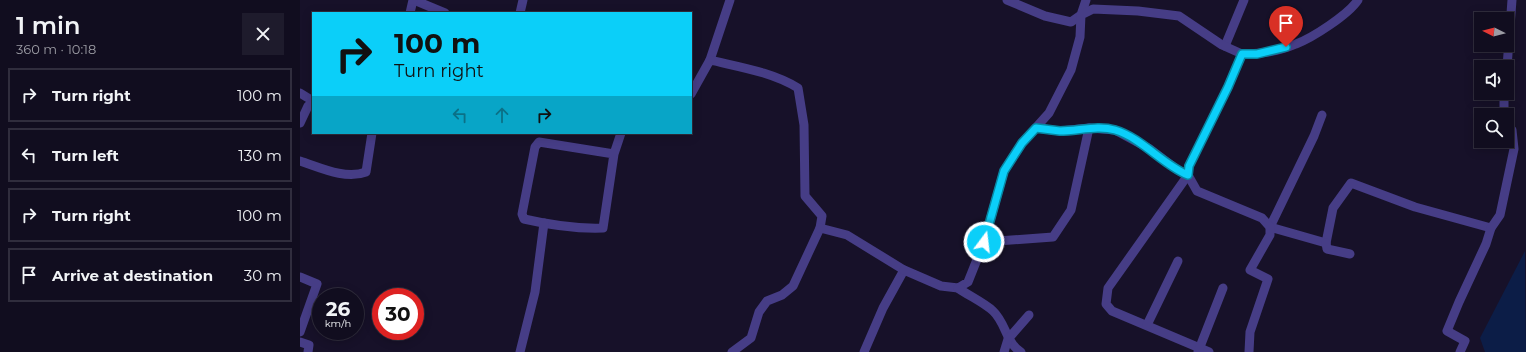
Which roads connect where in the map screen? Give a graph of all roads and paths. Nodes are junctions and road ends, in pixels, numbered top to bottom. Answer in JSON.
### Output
{"nodes":[{"id":1,"x":414,"y":0,"type":"edge"},
{"id":2,"x":523,"y":0,"type":"edge"},
{"id":3,"x":730,"y":0,"type":"edge"},
{"id":4,"x":1008,"y":0,"type":"edge"},
{"id":5,"x":1086,"y":0,"type":"edge"},
{"id":6,"x":1244,"y":0,"type":"edge"},
{"id":7,"x":1358,"y":0,"type":"edge"},
{"id":8,"x":1512,"y":0,"type":"edge"},
{"id":9,"x":410,"y":12,"type":"edge"},
{"id":10,"x":443,"y":12,"type":"edge"},
{"id":11,"x":520,"y":12,"type":"edge"},
{"id":12,"x":1081,"y":14,"type":"junction"},
{"id":13,"x":1225,"y":46,"type":"junction"},
{"id":14,"x":1242,"y":54,"type":"junction"},
{"id":15,"x":710,"y":60,"type":"junction"},
{"id":16,"x":1508,"y":60,"type":"edge"},
{"id":17,"x":692,"y":92,"type":"edge"},
{"id":18,"x":300,"y":93,"type":"edge"},
{"id":19,"x":312,"y":100,"type":"edge"},
{"id":20,"x":312,"y":102,"type":"edge"},
{"id":21,"x":1322,"y":115,"type":"dead end"},
{"id":22,"x":300,"y":123,"type":"edge"},
{"id":23,"x":1036,"y":128,"type":"junction"},
{"id":24,"x":1089,"y":128,"type":"junction"},
{"id":25,"x":372,"y":134,"type":"edge"},
{"id":26,"x":621,"y":134,"type":"edge"},
{"id":27,"x":1514,"y":148,"type":"edge"},
{"id":28,"x":614,"y":154,"type":"junction"},
{"id":29,"x":300,"y":161,"type":"edge"},
{"id":30,"x":1188,"y":175,"type":"junction"},
{"id":31,"x":544,"y":224,"type":"junction"},
{"id":32,"x":1270,"y":227,"type":"junction"},
{"id":33,"x":820,"y":228,"type":"junction"},
{"id":34,"x":1491,"y":228,"type":"junction"},
{"id":35,"x":984,"y":242,"type":"junction"},
{"id":36,"x":1326,"y":243,"type":"junction"},
{"id":37,"x":1350,"y":254,"type":"dead end"},
{"id":38,"x":1178,"y":261,"type":"dead end"},
{"id":39,"x":904,"y":270,"type":"junction"},
{"id":40,"x":300,"y":278,"type":"edge"},
{"id":41,"x":958,"y":288,"type":"junction"},
{"id":42,"x":1222,"y":288,"type":"dead end"},
{"id":43,"x":1029,"y":315,"type":"dead end"},
{"id":44,"x":1147,"y":325,"type":"junction"},
{"id":45,"x":300,"y":332,"type":"edge"},
{"id":46,"x":1008,"y":339,"type":"junction"},
{"id":47,"x":300,"y":342,"type":"edge"},
{"id":48,"x":1198,"y":350,"type":"edge"},
{"id":49,"x":308,"y":352,"type":"edge"},
{"id":50,"x":520,"y":352,"type":"edge"},
{"id":51,"x":732,"y":352,"type":"edge"},
{"id":52,"x":864,"y":352,"type":"edge"},
{"id":53,"x":1004,"y":352,"type":"edge"},
{"id":54,"x":1022,"y":352,"type":"edge"},
{"id":55,"x":1209,"y":352,"type":"edge"},
{"id":56,"x":1249,"y":352,"type":"edge"},
{"id":57,"x":1460,"y":352,"type":"edge"}],
"edges":[{"from":1,"to":9,"type":"street"},
{"from":1,"to":10,"type":"street"},
{"from":2,"to":11,"type":"street"},
{"from":3,"to":15,"type":"street"},
{"from":4,"to":12,"type":"street"},
{"from":5,"to":12,"type":"street"},
{"from":6,"to":13,"type":"street"},
{"from":7,"to":14,"type":"street"},
{"from":8,"to":16,"type":"street"},
{"from":12,"to":13,"type":"street"},
{"from":12,"to":23,"type":"street"},
{"from":13,"to":14,"type":"street"},
{"from":14,"to":30,"type":"street"},
{"from":15,"to":17,"type":"street"},
{"from":15,"to":33,"type":"street"},
{"from":18,"to":19,"type":"street"},
{"from":20,"to":22,"type":"street"},
{"from":21,"to":32,"type":"street"},
{"from":23,"to":24,"type":"street"},
{"from":23,"to":35,"type":"street"},
{"from":24,"to":30,"type":"street"},
{"from":24,"to":35,"type":"street"},
{"from":25,"to":29,"type":"street"},
{"from":26,"to":28,"type":"street"},
{"from":27,"to":34,"type":"street"},
{"from":28,"to":31,"type":"street"},
{"from":28,"to":31,"type":"street"},
{"from":30,"to":32,"type":"street"},
{"from":30,"to":44,"type":"street"},
{"from":31,"to":50,"type":"street"},
{"from":32,"to":36,"type":"street"},
{"from":32,"to":56,"type":"street"},
{"from":33,"to":39,"type":"street"},
{"from":33,"to":51,"type":"street"},
{"from":34,"to":36,"type":"street"},
{"from":34,"to":57,"type":"street"},
{"from":35,"to":41,"type":"street"},
{"from":36,"to":37,"type":"street"},
{"from":38,"to":44,"type":"street"},
{"from":39,"to":41,"type":"street"},
{"from":39,"to":52,"type":"street"},
{"from":40,"to":45,"type":"street"},
{"from":41,"to":46,"type":"street"},
{"from":42,"to":48,"type":"street"},
{"from":43,"to":46,"type":"street"},
{"from":44,"to":48,"type":"street"},
{"from":46,"to":53,"type":"street"},
{"from":46,"to":54,"type":"street"},
{"from":47,"to":49,"type":"street"},
{"from":48,"to":55,"type":"street"}]}
